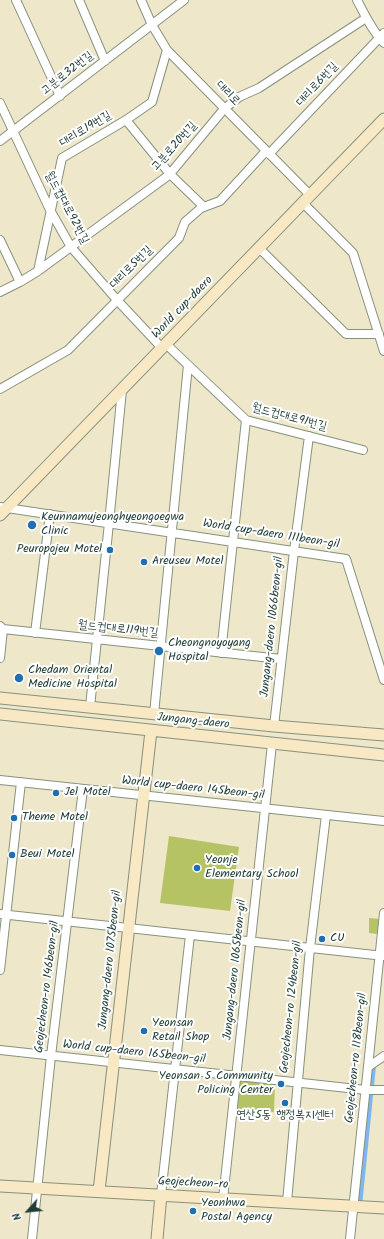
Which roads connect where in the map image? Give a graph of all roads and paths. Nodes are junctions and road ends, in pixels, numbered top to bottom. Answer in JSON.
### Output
{"nodes":[{"id":1,"x":16,"y":0,"type":"edge"},
{"id":2,"x":79,"y":0,"type":"edge"},
{"id":3,"x":141,"y":0,"type":"edge"},
{"id":4,"x":184,"y":0,"type":"edge"},
{"id":5,"x":357,"y":0,"type":"edge"},
{"id":6,"x":366,"y":18,"type":"junction"},
{"id":7,"x":152,"y":25,"type":"junction"},
{"id":8,"x":382,"y":38,"type":"edge"},
{"id":9,"x":168,"y":50,"type":"junction"},
{"id":10,"x":105,"y":60,"type":"junction"},
{"id":11,"x":60,"y":96,"type":"junction"},
{"id":12,"x":0,"y":103,"type":"edge"},
{"id":13,"x":224,"y":109,"type":"junction"},
{"id":14,"x":384,"y":119,"type":"edge"},
{"id":15,"x":126,"y":120,"type":"junction"},
{"id":16,"x":13,"y":131,"type":"junction"},
{"id":17,"x":0,"y":141,"type":"edge"},
{"id":18,"x":267,"y":153,"type":"junction"},
{"id":19,"x":170,"y":174,"type":"junction"},
{"id":20,"x":307,"y":199,"type":"junction"},
{"id":21,"x":204,"y":207,"type":"junction"},
{"id":22,"x":50,"y":210,"type":"junction"},
{"id":23,"x":0,"y":240,"type":"edge"},
{"id":24,"x":71,"y":247,"type":"junction"},
{"id":25,"x":259,"y":248,"type":"junction"},
{"id":26,"x":38,"y":271,"type":"junction"},
{"id":27,"x":20,"y":282,"type":"junction"},
{"id":28,"x":0,"y":292,"type":"edge"},
{"id":29,"x":117,"y":300,"type":"junction"},
{"id":30,"x":379,"y":334,"type":"junction"},
{"id":31,"x":164,"y":346,"type":"junction"},
{"id":32,"x":384,"y":351,"type":"edge"},
{"id":33,"x":188,"y":365,"type":"junction"},
{"id":34,"x":0,"y":389,"type":"edge"},
{"id":35,"x":122,"y":390,"type":"junction"},
{"id":36,"x":246,"y":420,"type":"junction"},
{"id":37,"x":309,"y":436,"type":"junction"},
{"id":38,"x":362,"y":450,"type":"dead end"},
{"id":39,"x":2,"y":510,"type":"edge"},
{"id":40,"x":50,"y":514,"type":"junction"},
{"id":41,"x":110,"y":523,"type":"junction"},
{"id":42,"x":171,"y":532,"type":"junction"},
{"id":43,"x":233,"y":542,"type":"junction"},
{"id":44,"x":294,"y":551,"type":"junction"},
{"id":45,"x":2,"y":628,"type":"edge"},
{"id":46,"x":35,"y":633,"type":"junction"},
{"id":47,"x":97,"y":640,"type":"junction"},
{"id":48,"x":160,"y":646,"type":"junction"},
{"id":49,"x":221,"y":653,"type":"junction"},
{"id":50,"x":0,"y":658,"type":"edge"},
{"id":51,"x":281,"y":660,"type":"junction"},
{"id":52,"x":384,"y":680,"type":"edge"},
{"id":53,"x":0,"y":698,"type":"edge"},
{"id":54,"x":90,"y":707,"type":"junction"},
{"id":55,"x":0,"y":714,"type":"edge"},
{"id":56,"x":154,"y":714,"type":"junction"},
{"id":57,"x":274,"y":726,"type":"junction"},
{"id":58,"x":151,"y":731,"type":"junction"},
{"id":59,"x":384,"y":736,"type":"edge"},
{"id":60,"x":272,"y":744,"type":"junction"},
{"id":61,"x":384,"y":755,"type":"edge"},
{"id":62,"x":0,"y":780,"type":"edge"},
{"id":63,"x":21,"y":782,"type":"junction"},
{"id":64,"x":83,"y":789,"type":"junction"},
{"id":65,"x":143,"y":796,"type":"junction"},
{"id":66,"x":265,"y":808,"type":"junction"},
{"id":67,"x":326,"y":815,"type":"junction"},
{"id":68,"x":384,"y":821,"type":"edge"},
{"id":69,"x":384,"y":913,"type":"edge"},
{"id":70,"x":3,"y":914,"type":"edge"},
{"id":71,"x":68,"y":921,"type":"junction"},
{"id":72,"x":128,"y":928,"type":"junction"},
{"id":73,"x":190,"y":934,"type":"junction"},
{"id":74,"x":251,"y":941,"type":"junction"},
{"id":75,"x":310,"y":948,"type":"junction"},
{"id":76,"x":382,"y":956,"type":"edge"},
{"id":77,"x":0,"y":970,"type":"edge"},
{"id":78,"x":0,"y":1050,"type":"edge"},
{"id":79,"x":51,"y":1056,"type":"junction"},
{"id":80,"x":384,"y":1056,"type":"edge"},
{"id":81,"x":113,"y":1062,"type":"junction"},
{"id":82,"x":368,"y":1067,"type":"junction"},
{"id":83,"x":174,"y":1069,"type":"junction"},
{"id":84,"x":236,"y":1076,"type":"junction"},
{"id":85,"x":297,"y":1082,"type":"junction"},
{"id":86,"x":366,"y":1090,"type":"junction"},
{"id":87,"x":384,"y":1090,"type":"edge"},
{"id":88,"x":0,"y":1186,"type":"edge"},
{"id":89,"x":37,"y":1188,"type":"junction"},
{"id":90,"x":99,"y":1191,"type":"junction"},
{"id":91,"x":161,"y":1195,"type":"junction"},
{"id":92,"x":223,"y":1199,"type":"junction"},
{"id":93,"x":287,"y":1202,"type":"junction"},
{"id":94,"x":354,"y":1206,"type":"junction"},
{"id":95,"x":384,"y":1208,"type":"edge"},
{"id":96,"x":32,"y":1239,"type":"edge"},
{"id":97,"x":157,"y":1239,"type":"edge"},
{"id":98,"x":350,"y":1239,"type":"edge"}],
"edges":[{"from":1,"to":11,"type":"street"},
{"from":2,"to":10,"type":"street"},
{"from":3,"to":7,"type":"street","name":"대리로"},
{"from":4,"to":7,"type":"street","name":"고분로32번길"},
{"from":5,"to":6,"type":"street"},
{"from":6,"to":8,"type":"street"},
{"from":6,"to":13,"type":"street","name":"고분로20번길"},
{"from":7,"to":9,"type":"street","name":"대리로"},
{"from":7,"to":10,"type":"street","name":"고분로32번길"},
{"from":8,"to":18,"type":"street","name":"대리로6번길"},
{"from":9,"to":13,"type":"street","name":"대리로"},
{"from":9,"to":15,"type":"street","name":"대리로19번길"},
{"from":10,"to":11,"type":"street","name":"고분로32번길"},
{"from":11,"to":16,"type":"street","name":"고분로32번길"},
{"from":12,"to":16,"type":"street","name":"월드컵대로92번길"},
{"from":13,"to":18,"type":"street","name":"대리로"},
{"from":13,"to":19,"type":"street","name":"고분로20번길"},
{"from":14,"to":20,"type":"main road","name":"World cup-daero"},
{"from":15,"to":19,"type":"street"},
{"from":15,"to":22,"type":"street","name":"대리로19번길"},
{"from":16,"to":17,"type":"street","name":"고분로32번길"},
{"from":16,"to":22,"type":"street","name":"월드컵대로92번길"},
{"from":18,"to":20,"type":"street","name":"대리로"},
{"from":18,"to":21,"type":"street","name":"대리로5번길"},
{"from":19,"to":21,"type":"street"},
{"from":19,"to":24,"type":"street","name":"고분로20번길"},
{"from":20,"to":25,"type":"main road","name":"World cup-daero"},
{"from":20,"to":30,"type":"street","name":"대리로"},
{"from":21,"to":29,"type":"street","name":"대리로5번길"},
{"from":22,"to":24,"type":"street","name":"월드컵대로92번길"},
{"from":22,"to":26,"type":"street","name":"대리로19번길"},
{"from":23,"to":27,"type":"street"},
{"from":24,"to":26,"type":"street","name":"고분로20번길"},
{"from":24,"to":29,"type":"street","name":"월드컵대로92번길"},
{"from":25,"to":30,"type":"street"},
{"from":25,"to":31,"type":"main road","name":"World cup-daero"},
{"from":26,"to":27,"type":"street","name":"고분로20번길"},
{"from":27,"to":28,"type":"street","name":"고분로20번길"},
{"from":29,"to":31,"type":"street","name":"월드컵대로92번길"},
{"from":29,"to":34,"type":"street","name":"대리로5번길"},
{"from":30,"to":32,"type":"street","name":"대리로"},
{"from":31,"to":33,"type":"street","name":"월드컵대로91번길"},
{"from":31,"to":35,"type":"main road","name":"World cup-daero"},
{"from":33,"to":36,"type":"street","name":"월드컵대로91번길"},
{"from":33,"to":42,"type":"street"},
{"from":35,"to":39,"type":"main road","name":"World cup-daero"},
{"from":35,"to":41,"type":"street"},
{"from":36,"to":37,"type":"street","name":"월드컵대로91번길"},
{"from":36,"to":43,"type":"street"},
{"from":37,"to":38,"type":"street","name":"월드컵대로91번길"},
{"from":37,"to":44,"type":"street","name":"Jungang-daero 1066beon-gil"},
{"from":39,"to":40,"type":"street","name":"World cup-daero 111beon-gil"},
{"from":40,"to":41,"type":"street","name":"World cup-daero 111beon-gil"},
{"from":40,"to":46,"type":"street"},
{"from":41,"to":42,"type":"street","name":"World cup-daero 111beon-gil"},
{"from":41,"to":47,"type":"street"},
{"from":42,"to":43,"type":"street","name":"World cup-daero 111beon-gil"},
{"from":42,"to":48,"type":"street"},
{"from":43,"to":44,"type":"street","name":"World cup-daero 111beon-gil"},
{"from":43,"to":49,"type":"street"},
{"from":44,"to":51,"type":"street","name":"Jungang-daero 1066beon-gil"},
{"from":44,"to":52,"type":"street","name":"World cup-daero 111beon-gil"},
{"from":45,"to":46,"type":"street","name":"월드컵대로119번길"},
{"from":45,"to":50,"type":"street"},
{"from":46,"to":47,"type":"street","name":"월드컵대로119번길"},
{"from":47,"to":48,"type":"street","name":"월드컵대로119번길"},
{"from":47,"to":54,"type":"street"},
{"from":48,"to":49,"type":"street","name":"월드컵대로119번길"},
{"from":48,"to":56,"type":"street"},
{"from":49,"to":51,"type":"street","name":"월드컵대로119번길"},
{"from":51,"to":57,"type":"street","name":"Jungang-daero 1066beon-gil"},
{"from":53,"to":54,"type":"main road","name":"Jungang-daero"},
{"from":54,"to":56,"type":"main road","name":"Jungang-daero"},
{"from":55,"to":58,"type":"main road","name":"Jungang-daero"},
{"from":56,"to":57,"type":"main road","name":"Jungang-daero"},
{"from":57,"to":59,"type":"main road","name":"Jungang-daero"},
{"from":58,"to":60,"type":"main road","name":"Jungang-daero"},
{"from":58,"to":65,"type":"main road","name":"Jungang-daero 1075beon-gil"},
{"from":60,"to":61,"type":"main road","name":"Jungang-daero"},
{"from":60,"to":66,"type":"street","name":"Jungang-daero 1065beon-gil"},
{"from":62,"to":63,"type":"street","name":"World cup-daero 145beon-gil"},
{"from":63,"to":64,"type":"street","name":"World cup-daero 145beon-gil"},
{"from":63,"to":70,"type":"street"},
{"from":64,"to":65,"type":"street","name":"World cup-daero 145beon-gil"},
{"from":64,"to":71,"type":"street","name":"Geojecheon-ro 146beon-gil"},
{"from":65,"to":66,"type":"street","name":"World cup-daero 145beon-gil"},
{"from":65,"to":72,"type":"main road","name":"Jungang-daero 1075beon-gil"},
{"from":66,"to":67,"type":"street","name":"World cup-daero 145beon-gil"},
{"from":66,"to":74,"type":"street","name":"Jungang-daero 1065beon-gil"},
{"from":67,"to":68,"type":"street","name":"World cup-daero 145beon-gil"},
{"from":67,"to":75,"type":"street","name":"Geojecheon-ro 124beon-gil"},
{"from":69,"to":76,"type":"street","name":"Geojecheon-ro 118beon-gil"},
{"from":70,"to":71,"type":"street"},
{"from":70,"to":77,"type":"street"},
{"from":71,"to":72,"type":"street"},
{"from":71,"to":79,"type":"street","name":"Geojecheon-ro 146beon-gil"},
{"from":72,"to":73,"type":"street"},
{"from":72,"to":81,"type":"main road","name":"Jungang-daero 1075beon-gil"},
{"from":73,"to":74,"type":"street"},
{"from":73,"to":83,"type":"street"},
{"from":74,"to":75,"type":"street"},
{"from":74,"to":84,"type":"street","name":"Jungang-daero 1065beon-gil"},
{"from":75,"to":76,"type":"street"},
{"from":75,"to":85,"type":"street","name":"Geojecheon-ro 124beon-gil"},
{"from":76,"to":82,"type":"street","name":"Geojecheon-ro 118beon-gil"},
{"from":78,"to":79,"type":"street","name":"World cup-daero 165beon-gil"},
{"from":79,"to":81,"type":"street","name":"World cup-daero 165beon-gil"},
{"from":79,"to":89,"type":"street","name":"Geojecheon-ro 146beon-gil"},
{"from":80,"to":82,"type":"street"},
{"from":81,"to":83,"type":"street","name":"World cup-daero 165beon-gil"},
{"from":81,"to":90,"type":"main road","name":"Jungang-daero 1075beon-gil"},
{"from":82,"to":86,"type":"street","name":"Geojecheon-ro 118beon-gil"},
{"from":83,"to":84,"type":"street","name":"World cup-daero 165beon-gil"},
{"from":83,"to":91,"type":"street"},
{"from":84,"to":85,"type":"street","name":"World cup-daero 165beon-gil"},
{"from":84,"to":92,"type":"street","name":"Jungang-daero 1065beon-gil"},
{"from":85,"to":86,"type":"street","name":"World cup-daero 165beon-gil"},
{"from":85,"to":93,"type":"street","name":"Geojecheon-ro 124beon-gil"},
{"from":86,"to":87,"type":"street","name":"World cup-daero 165beon-gil"},
{"from":86,"to":94,"type":"street","name":"Geojecheon-ro 118beon-gil"},
{"from":88,"to":89,"type":"main road","name":"Geojecheon-ro"},
{"from":89,"to":90,"type":"main road","name":"Geojecheon-ro"},
{"from":89,"to":96,"type":"street","name":"Geojecheon-ro 146beon-gil"},
{"from":90,"to":91,"type":"main road","name":"Geojecheon-ro"},
{"from":91,"to":92,"type":"main road","name":"Geojecheon-ro"},
{"from":91,"to":97,"type":"main road"},
{"from":92,"to":93,"type":"main road","name":"Geojecheon-ro"},
{"from":93,"to":94,"type":"main road","name":"Geojecheon-ro"},
{"from":94,"to":95,"type":"main road","name":"Geojecheon-ro"},
{"from":94,"to":98,"type":"street","name":"Geojecheon-ro 118beon-gil"}]}
